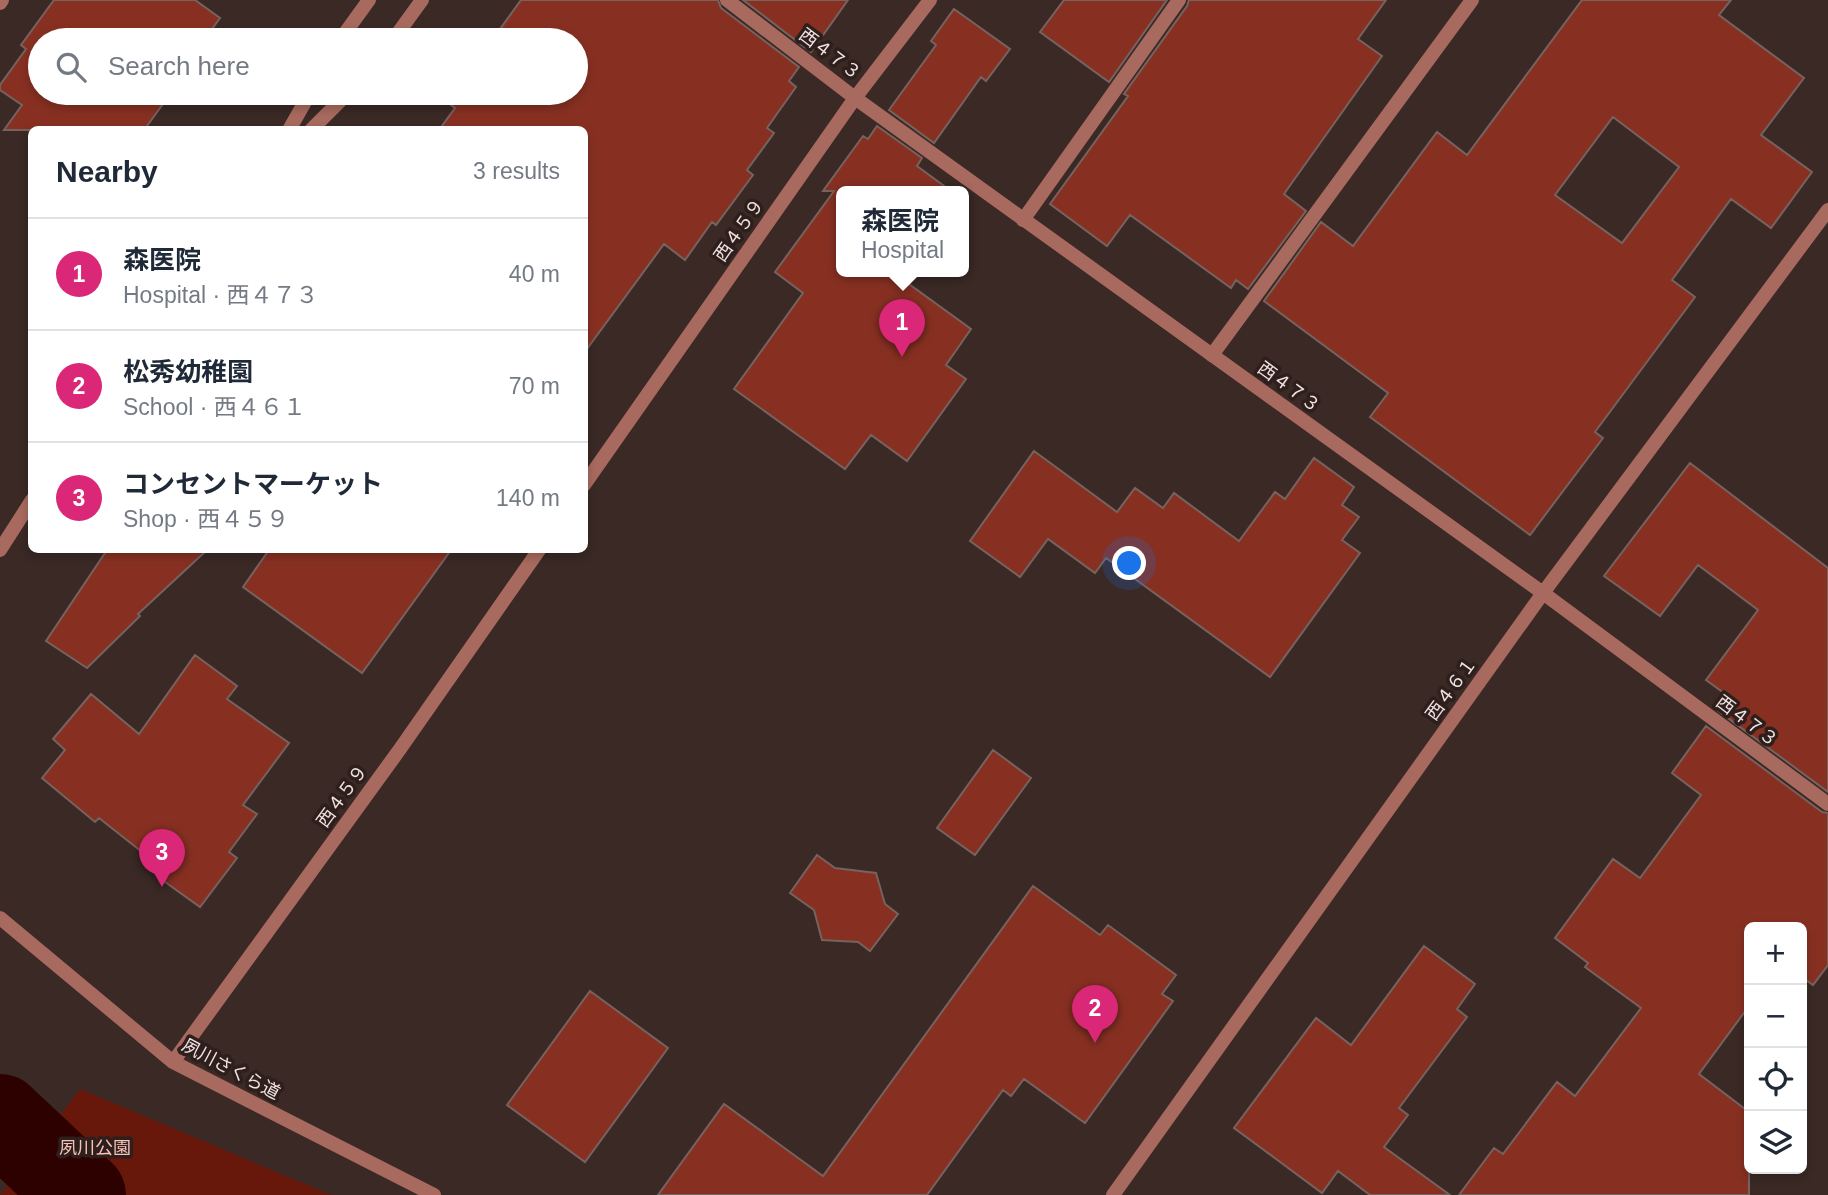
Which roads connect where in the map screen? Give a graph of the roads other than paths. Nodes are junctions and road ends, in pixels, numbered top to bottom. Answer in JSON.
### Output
{"nodes":[{"id":1,"x":369,"y":0,"type":"edge"},
{"id":2,"x":422,"y":0,"type":"edge"},
{"id":3,"x":727,"y":0,"type":"edge"},
{"id":4,"x":930,"y":0,"type":"edge"},
{"id":5,"x":1179,"y":0,"type":"edge"},
{"id":6,"x":1472,"y":0,"type":"edge"},
{"id":7,"x":349,"y":28,"type":"edge"},
{"id":8,"x":402,"y":28,"type":"edge"},
{"id":9,"x":855,"y":98,"type":"junction"},
{"id":10,"x":303,"y":105,"type":"edge"},
{"id":11,"x":336,"y":105,"type":"edge"},
{"id":12,"x":291,"y":126,"type":"edge"},
{"id":13,"x":315,"y":126,"type":"edge"},
{"id":14,"x":1828,"y":211,"type":"edge"},
{"id":15,"x":1023,"y":220,"type":"junction"},
{"id":16,"x":1212,"y":355,"type":"junction"},
{"id":17,"x":588,"y":479,"type":"edge"},
{"id":18,"x":28,"y":506,"type":"edge"},
{"id":19,"x":0,"y":550,"type":"edge"},
{"id":20,"x":537,"y":553,"type":"edge"},
{"id":21,"x":1543,"y":593,"type":"junction"},
{"id":22,"x":1828,"y":804,"type":"edge"},
{"id":23,"x":0,"y":918,"type":"edge"},
{"id":24,"x":173,"y":1062,"type":"junction"},
{"id":25,"x":434,"y":1195,"type":"edge"},
{"id":26,"x":1113,"y":1195,"type":"edge"}],
"edges":[{"from":1,"to":7,"type":"street"},
{"from":2,"to":8,"type":"street"},
{"from":3,"to":9,"type":"street","name":"西４７３"},
{"from":4,"to":9,"type":"street","name":"西４５９"},
{"from":5,"to":15,"type":"street"},
{"from":6,"to":16,"type":"street"},
{"from":9,"to":15,"type":"street","name":"西４７３"},
{"from":9,"to":17,"type":"street","name":"西４５９"},
{"from":10,"to":12,"type":"street"},
{"from":11,"to":13,"type":"street"},
{"from":14,"to":21,"type":"street","name":"西４６１"},
{"from":15,"to":16,"type":"street","name":"西４７３"},
{"from":16,"to":21,"type":"street","name":"西４７３"},
{"from":18,"to":19,"type":"street"},
{"from":20,"to":24,"type":"street","name":"西４５９"},
{"from":21,"to":22,"type":"street","name":"西４７３"},
{"from":21,"to":26,"type":"street","name":"西４６１"},
{"from":23,"to":24,"type":"street","name":"夙川さくら道"},
{"from":24,"to":25,"type":"street","name":"夙川さくら道"}]}
